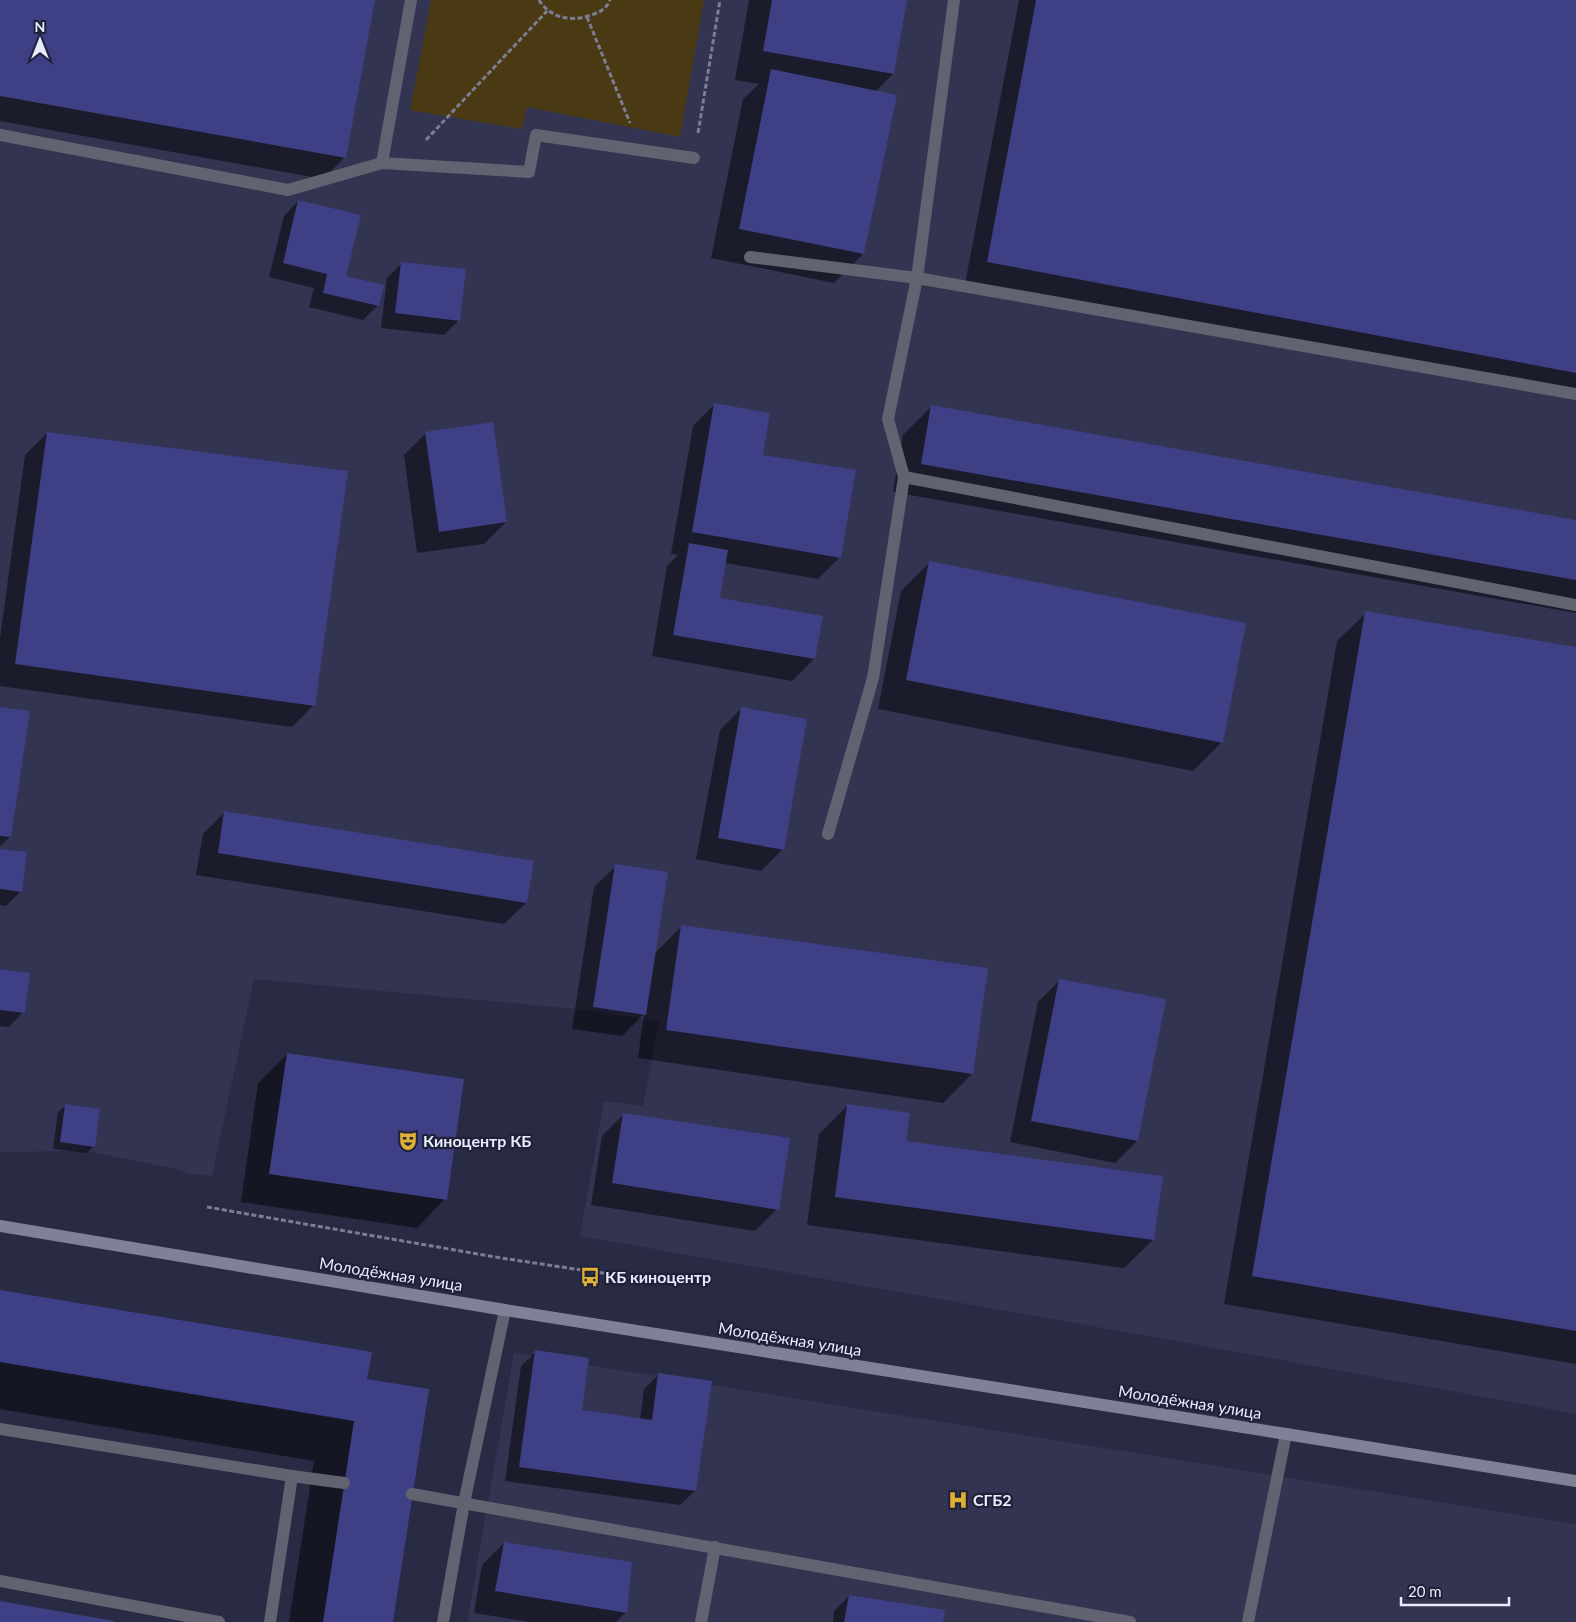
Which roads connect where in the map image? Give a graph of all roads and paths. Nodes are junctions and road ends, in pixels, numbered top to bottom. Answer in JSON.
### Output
{"nodes":[{"id":1,"x":411,"y":0,"type":"edge"},
{"id":2,"x":538,"y":0,"type":"edge"},
{"id":3,"x":610,"y":0,"type":"edge"},
{"id":4,"x":720,"y":0,"type":"edge"},
{"id":5,"x":954,"y":0,"type":"edge"},
{"id":6,"x":547,"y":11,"type":"junction"},
{"id":7,"x":586,"y":17,"type":"junction"},
{"id":8,"x":0,"y":135,"type":"edge"},
{"id":9,"x":641,"y":150,"type":"junction"},
{"id":10,"x":694,"y":158,"type":"joint"},
{"id":11,"x":382,"y":164,"type":"junction"},
{"id":12,"x":402,"y":165,"type":"junction"},
{"id":13,"x":750,"y":258,"type":"dead end"},
{"id":14,"x":917,"y":278,"type":"junction"},
{"id":15,"x":1576,"y":394,"type":"edge"},
{"id":16,"x":904,"y":477,"type":"junction"},
{"id":17,"x":1576,"y":605,"type":"edge"},
{"id":18,"x":828,"y":834,"type":"dead end"},
{"id":19,"x":207,"y":1207,"type":"dead end"},
{"id":20,"x":0,"y":1226,"type":"edge"},
{"id":21,"x":670,"y":1283,"type":"dead end"},
{"id":22,"x":505,"y":1310,"type":"junction"},
{"id":23,"x":0,"y":1429,"type":"edge"},
{"id":24,"x":1286,"y":1434,"type":"junction"},
{"id":25,"x":292,"y":1476,"type":"junction"},
{"id":26,"x":1576,"y":1481,"type":"edge"},
{"id":27,"x":344,"y":1484,"type":"dead end"},
{"id":28,"x":412,"y":1494,"type":"dead end"},
{"id":29,"x":464,"y":1503,"type":"junction"},
{"id":30,"x":715,"y":1547,"type":"junction"},
{"id":31,"x":0,"y":1581,"type":"edge"},
{"id":32,"x":219,"y":1622,"type":"edge"},
{"id":33,"x":270,"y":1622,"type":"edge"},
{"id":34,"x":443,"y":1622,"type":"edge"},
{"id":35,"x":701,"y":1622,"type":"edge"},
{"id":36,"x":1130,"y":1622,"type":"edge"},
{"id":37,"x":1248,"y":1622,"type":"edge"}],
"edges":[{"from":1,"to":11,"type":"street"},
{"from":2,"to":6,"type":"path"},
{"from":3,"to":7,"type":"path"},
{"from":4,"to":10,"type":"path"},
{"from":5,"to":14,"type":"street"},
{"from":6,"to":7,"type":"path"},
{"from":6,"to":12,"type":"path"},
{"from":7,"to":9,"type":"path"},
{"from":8,"to":11,"type":"street"},
{"from":9,"to":10,"type":"street"},
{"from":9,"to":12,"type":"street"},
{"from":11,"to":12,"type":"street"},
{"from":13,"to":14,"type":"street"},
{"from":14,"to":15,"type":"street"},
{"from":14,"to":16,"type":"street"},
{"from":16,"to":17,"type":"street"},
{"from":16,"to":18,"type":"street"},
{"from":19,"to":21,"type":"path"},
{"from":20,"to":22,"type":"main road","name":"Молодёжная улица"},
{"from":22,"to":24,"type":"main road","name":"Молодёжная улица"},
{"from":22,"to":29,"type":"street"},
{"from":23,"to":25,"type":"street"},
{"from":24,"to":26,"type":"main road","name":"Молодёжная улица"},
{"from":24,"to":37,"type":"street"},
{"from":25,"to":27,"type":"street"},
{"from":25,"to":33,"type":"street"},
{"from":28,"to":29,"type":"street"},
{"from":29,"to":30,"type":"street"},
{"from":29,"to":34,"type":"street"},
{"from":30,"to":35,"type":"street"},
{"from":30,"to":36,"type":"street"},
{"from":31,"to":32,"type":"street"}]}
